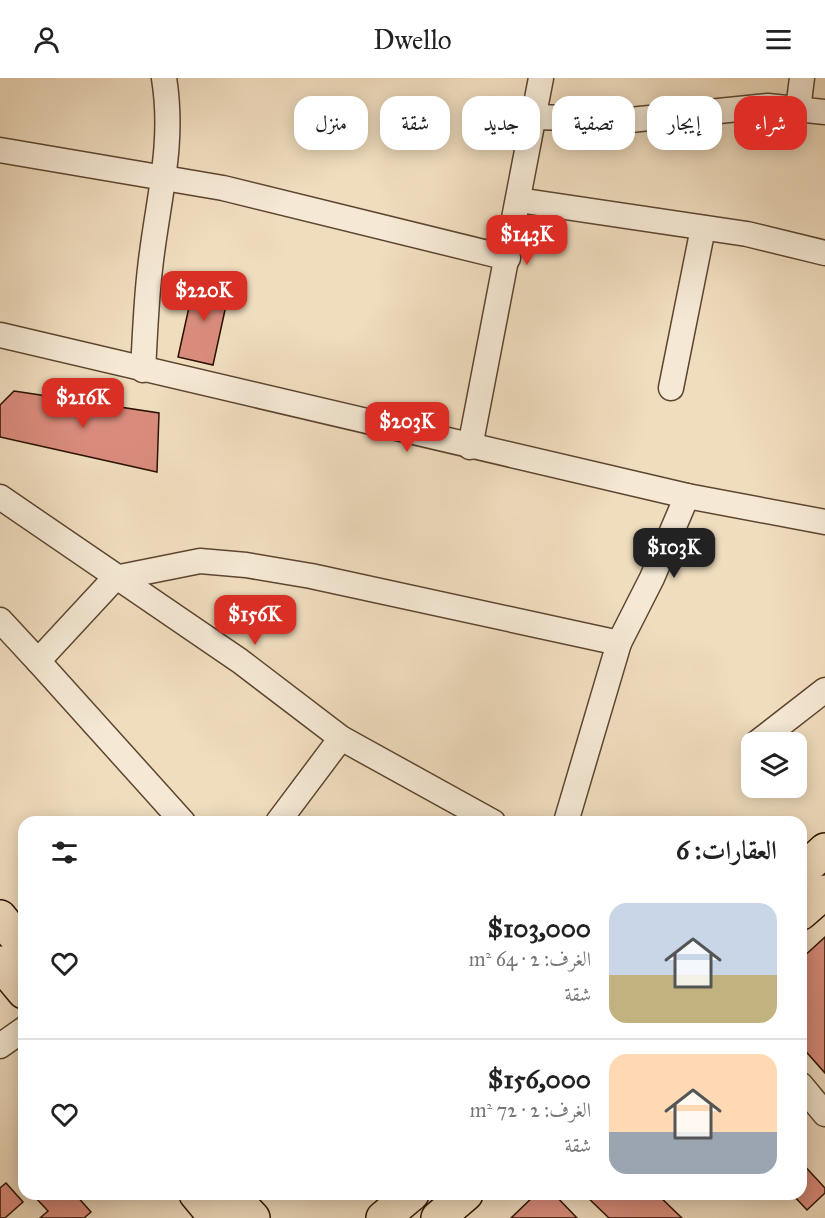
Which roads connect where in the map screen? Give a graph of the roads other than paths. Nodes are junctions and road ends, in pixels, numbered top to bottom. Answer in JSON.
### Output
{"nodes":[{"id":1,"x":164,"y":78,"type":"edge"},
{"id":2,"x":541,"y":78,"type":"edge"},
{"id":3,"x":802,"y":78,"type":"edge"},
{"id":4,"x":538,"y":96,"type":"edge"},
{"id":5,"x":800,"y":96,"type":"edge"},
{"id":6,"x":734,"y":109,"type":"edge"},
{"id":7,"x":807,"y":110,"type":"edge"},
{"id":8,"x":825,"y":112,"type":"edge"},
{"id":9,"x":540,"y":117,"type":"edge"},
{"id":10,"x":0,"y":150,"type":"edge"},
{"id":11,"x":528,"y":150,"type":"edge"},
{"id":12,"x":165,"y":176,"type":"junction"},
{"id":13,"x":518,"y":200,"type":"junction"},
{"id":14,"x":703,"y":228,"type":"junction"},
{"id":15,"x":825,"y":253,"type":"edge"},
{"id":16,"x":508,"y":258,"type":"junction"},
{"id":17,"x":5,"y":344,"type":"edge"},
{"id":18,"x":143,"y":370,"type":"junction"},
{"id":19,"x":671,"y":388,"type":"dead end"},
{"id":20,"x":470,"y":447,"type":"junction"},
{"id":21,"x":687,"y":496,"type":"junction"},
{"id":22,"x":0,"y":498,"type":"edge"},
{"id":23,"x":825,"y":522,"type":"edge"},
{"id":24,"x":115,"y":578,"type":"junction"},
{"id":25,"x":0,"y":620,"type":"edge"},
{"id":26,"x":619,"y":643,"type":"junction"},
{"id":27,"x":38,"y":661,"type":"junction"},
{"id":28,"x":825,"y":690,"type":"edge"},
{"id":29,"x":771,"y":732,"type":"edge"},
{"id":30,"x":341,"y":738,"type":"junction"},
{"id":31,"x":178,"y":816,"type":"edge"},
{"id":32,"x":282,"y":816,"type":"edge"},
{"id":33,"x":482,"y":816,"type":"edge"},
{"id":34,"x":568,"y":816,"type":"edge"},
{"id":35,"x":825,"y":850,"type":"edge"},
{"id":36,"x":807,"y":866,"type":"edge"},
{"id":37,"x":825,"y":892,"type":"edge"},
{"id":38,"x":807,"y":908,"type":"edge"},
{"id":39,"x":0,"y":917,"type":"edge"},
{"id":40,"x":18,"y":940,"type":"edge"},
{"id":41,"x":0,"y":963,"type":"edge"},
{"id":42,"x":18,"y":985,"type":"edge"},
{"id":43,"x":18,"y":1033,"type":"edge"},
{"id":44,"x":0,"y":1046,"type":"edge"},
{"id":45,"x":807,"y":1092,"type":"edge"},
{"id":46,"x":825,"y":1114,"type":"edge"},
{"id":47,"x":201,"y":1200,"type":"edge"},
{"id":48,"x":236,"y":1200,"type":"edge"},
{"id":49,"x":405,"y":1200,"type":"edge"},
{"id":50,"x":459,"y":1200,"type":"edge"},
{"id":51,"x":216,"y":1218,"type":"edge"},
{"id":52,"x":253,"y":1218,"type":"edge"},
{"id":53,"x":383,"y":1218,"type":"edge"},
{"id":54,"x":438,"y":1218,"type":"edge"}],
"edges":[{"from":1,"to":12,"type":"street"},
{"from":2,"to":4,"type":"street"},
{"from":3,"to":5,"type":"street"},
{"from":6,"to":9,"type":"street"},
{"from":7,"to":8,"type":"street"},
{"from":10,"to":12,"type":"street"},
{"from":11,"to":13,"type":"street"},
{"from":12,"to":16,"type":"street"},
{"from":12,"to":18,"type":"street"},
{"from":13,"to":14,"type":"street"},
{"from":13,"to":16,"type":"street"},
{"from":14,"to":15,"type":"street"},
{"from":14,"to":19,"type":"street"},
{"from":16,"to":20,"type":"street"},
{"from":17,"to":18,"type":"street"},
{"from":18,"to":20,"type":"street"},
{"from":20,"to":21,"type":"street"},
{"from":21,"to":23,"type":"street"},
{"from":21,"to":26,"type":"street"},
{"from":22,"to":24,"type":"street"},
{"from":24,"to":26,"type":"street"},
{"from":24,"to":27,"type":"street"},
{"from":24,"to":30,"type":"street"},
{"from":25,"to":27,"type":"street"},
{"from":26,"to":34,"type":"street"},
{"from":27,"to":31,"type":"street"},
{"from":28,"to":29,"type":"street"},
{"from":30,"to":32,"type":"street"},
{"from":30,"to":33,"type":"street"},
{"from":35,"to":36,"type":"main road"},
{"from":37,"to":38,"type":"main road"},
{"from":39,"to":40,"type":"main road"},
{"from":41,"to":42,"type":"main road"},
{"from":43,"to":44,"type":"street"},
{"from":45,"to":46,"type":"street"},
{"from":47,"to":51,"type":"main road"},
{"from":48,"to":52,"type":"main road"},
{"from":49,"to":53,"type":"main road"},
{"from":50,"to":54,"type":"main road"}]}
